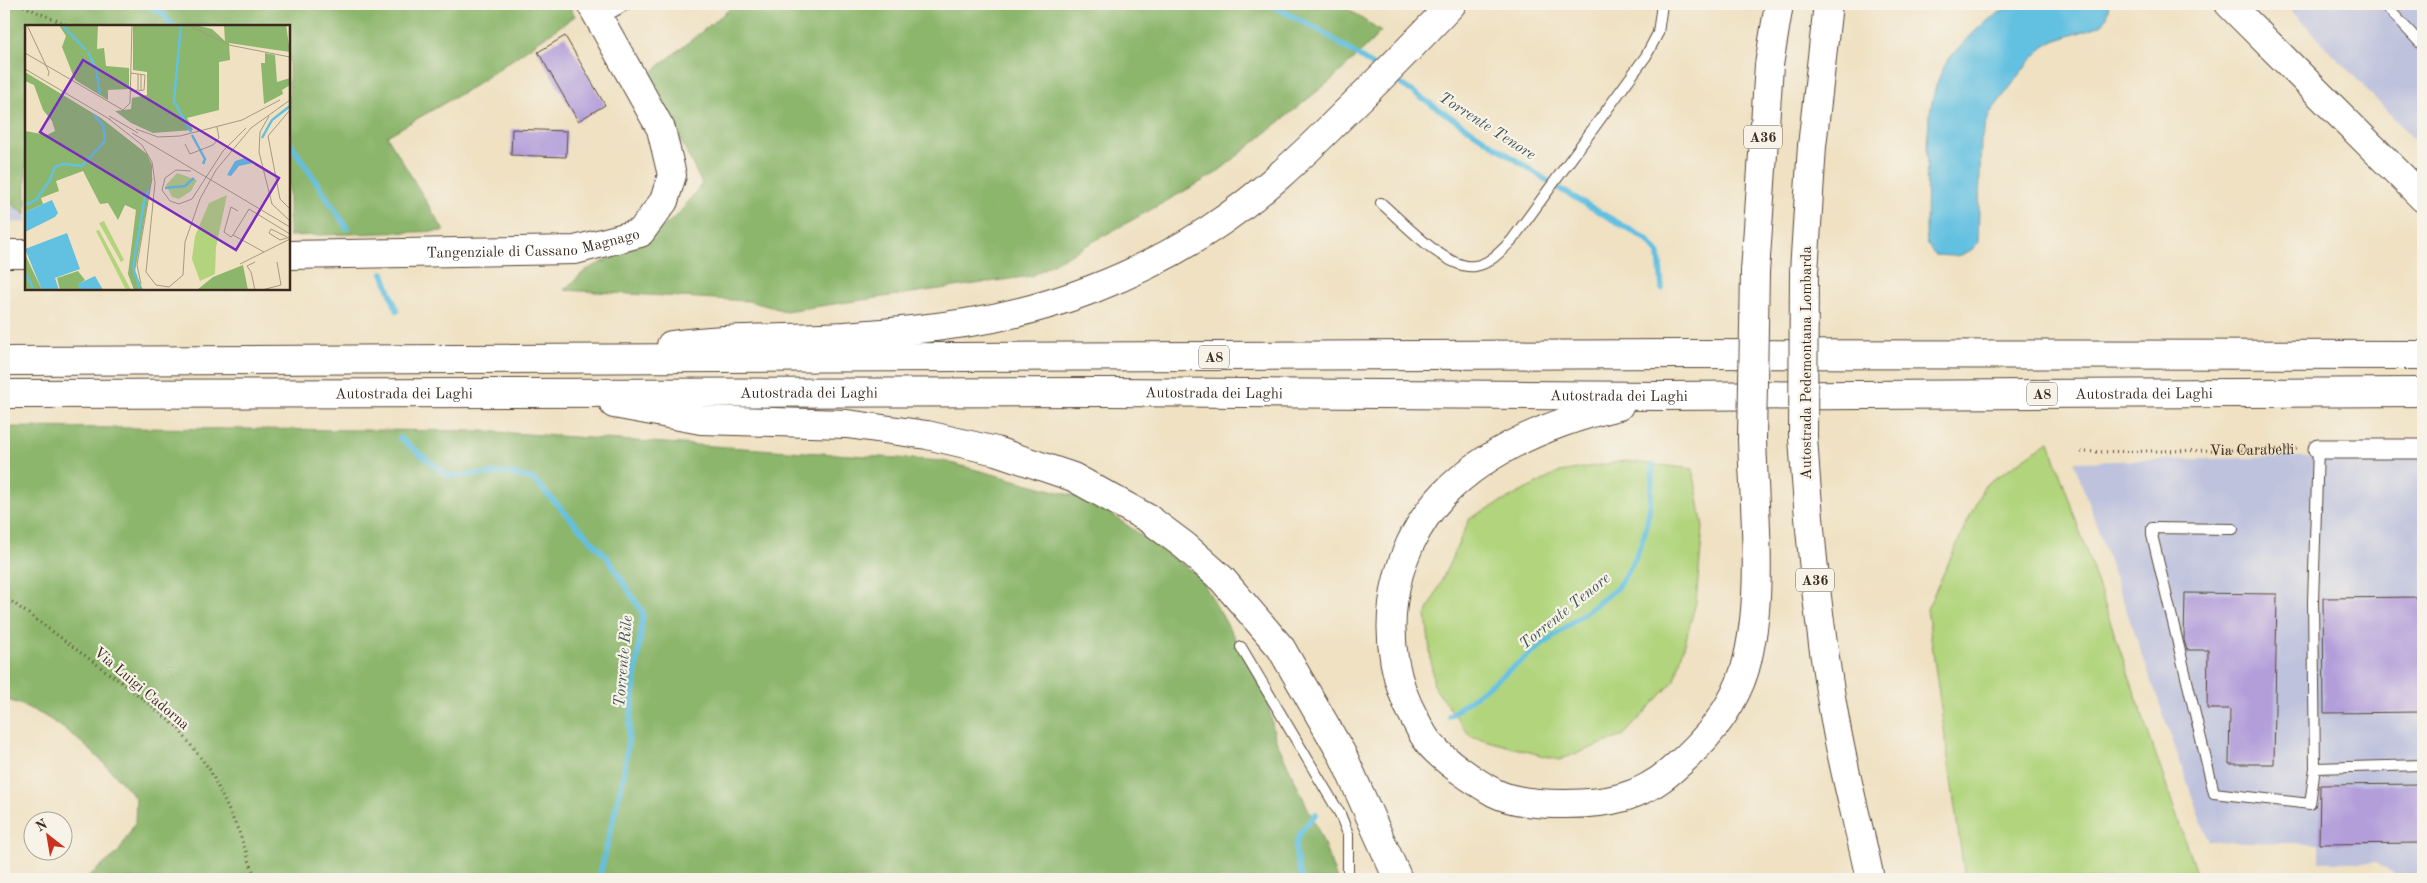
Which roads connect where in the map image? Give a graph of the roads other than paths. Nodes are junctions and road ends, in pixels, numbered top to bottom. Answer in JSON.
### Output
{"nodes":[{"id":1,"x":627,"y":4,"type":"edge"},
{"id":2,"x":1452,"y":4,"type":"edge"},
{"id":3,"x":1662,"y":4,"type":"edge"},
{"id":4,"x":1779,"y":4,"type":"edge"},
{"id":5,"x":1828,"y":4,"type":"edge"},
{"id":6,"x":2230,"y":4,"type":"edge"},
{"id":7,"x":2384,"y":4,"type":"edge"},
{"id":8,"x":596,"y":12,"type":"edge"},
{"id":9,"x":2423,"y":46,"type":"edge"},
{"id":10,"x":2423,"y":198,"type":"edge"},
{"id":11,"x":1381,"y":203,"type":"dead end"},
{"id":12,"x":4,"y":254,"type":"edge"},
{"id":13,"x":25,"y":254,"type":"edge"},
{"id":14,"x":290,"y":255,"type":"edge"},
{"id":15,"x":2423,"y":355,"type":"edge"},
{"id":16,"x":552,"y":360,"type":"junction"},
{"id":17,"x":4,"y":361,"type":"edge"},
{"id":18,"x":551,"y":392,"type":"junction"},
{"id":19,"x":2423,"y":392,"type":"edge"},
{"id":20,"x":4,"y":394,"type":"edge"},
{"id":21,"x":1661,"y":396,"type":"junction"},
{"id":22,"x":2318,"y":449,"type":"joint"},
{"id":23,"x":2423,"y":449,"type":"edge"},
{"id":24,"x":2233,"y":529,"type":"dead end"},
{"id":25,"x":1241,"y":647,"type":"dead end"},
{"id":26,"x":2423,"y":765,"type":"edge"},
{"id":27,"x":2314,"y":768,"type":"junction"},
{"id":28,"x":1348,"y":879,"type":"edge"},
{"id":29,"x":1398,"y":879,"type":"edge"},
{"id":30,"x":1870,"y":879,"type":"edge"}],
"edges":[{"from":1,"to":8,"type":"lane"},
{"from":2,"to":16,"type":"main road"},
{"from":3,"to":11,"type":"lane"},
{"from":4,"to":21,"type":"main road","number":"A36","bridge":true},
{"from":5,"to":30,"type":"main road","name":"Autostrada Pedemontana Lombarda","number":"A36","bridge":true},
{"from":6,"to":10,"type":"main road"},
{"from":7,"to":9,"type":"lane"},
{"from":8,"to":14,"type":"main road","name":"Tangenziale di Cassano Magnago"},
{"from":12,"to":13,"type":"main road"},
{"from":15,"to":16,"type":"main road","number":"A8"},
{"from":16,"to":17,"type":"main road","number":"A8"},
{"from":18,"to":20,"type":"main road","name":"Autostrada dei Laghi","number":"A8"},
{"from":18,"to":21,"type":"main road","name":"Autostrada dei Laghi","number":"A8"},
{"from":18,"to":29,"type":"main road"},
{"from":19,"to":21,"type":"main road","name":"Autostrada dei Laghi","number":"A8"},
{"from":22,"to":23,"type":"street"},
{"from":22,"to":27,"type":"lane"},
{"from":24,"to":27,"type":"lane"},
{"from":25,"to":28,"type":"lane"},
{"from":26,"to":27,"type":"lane"}]}
